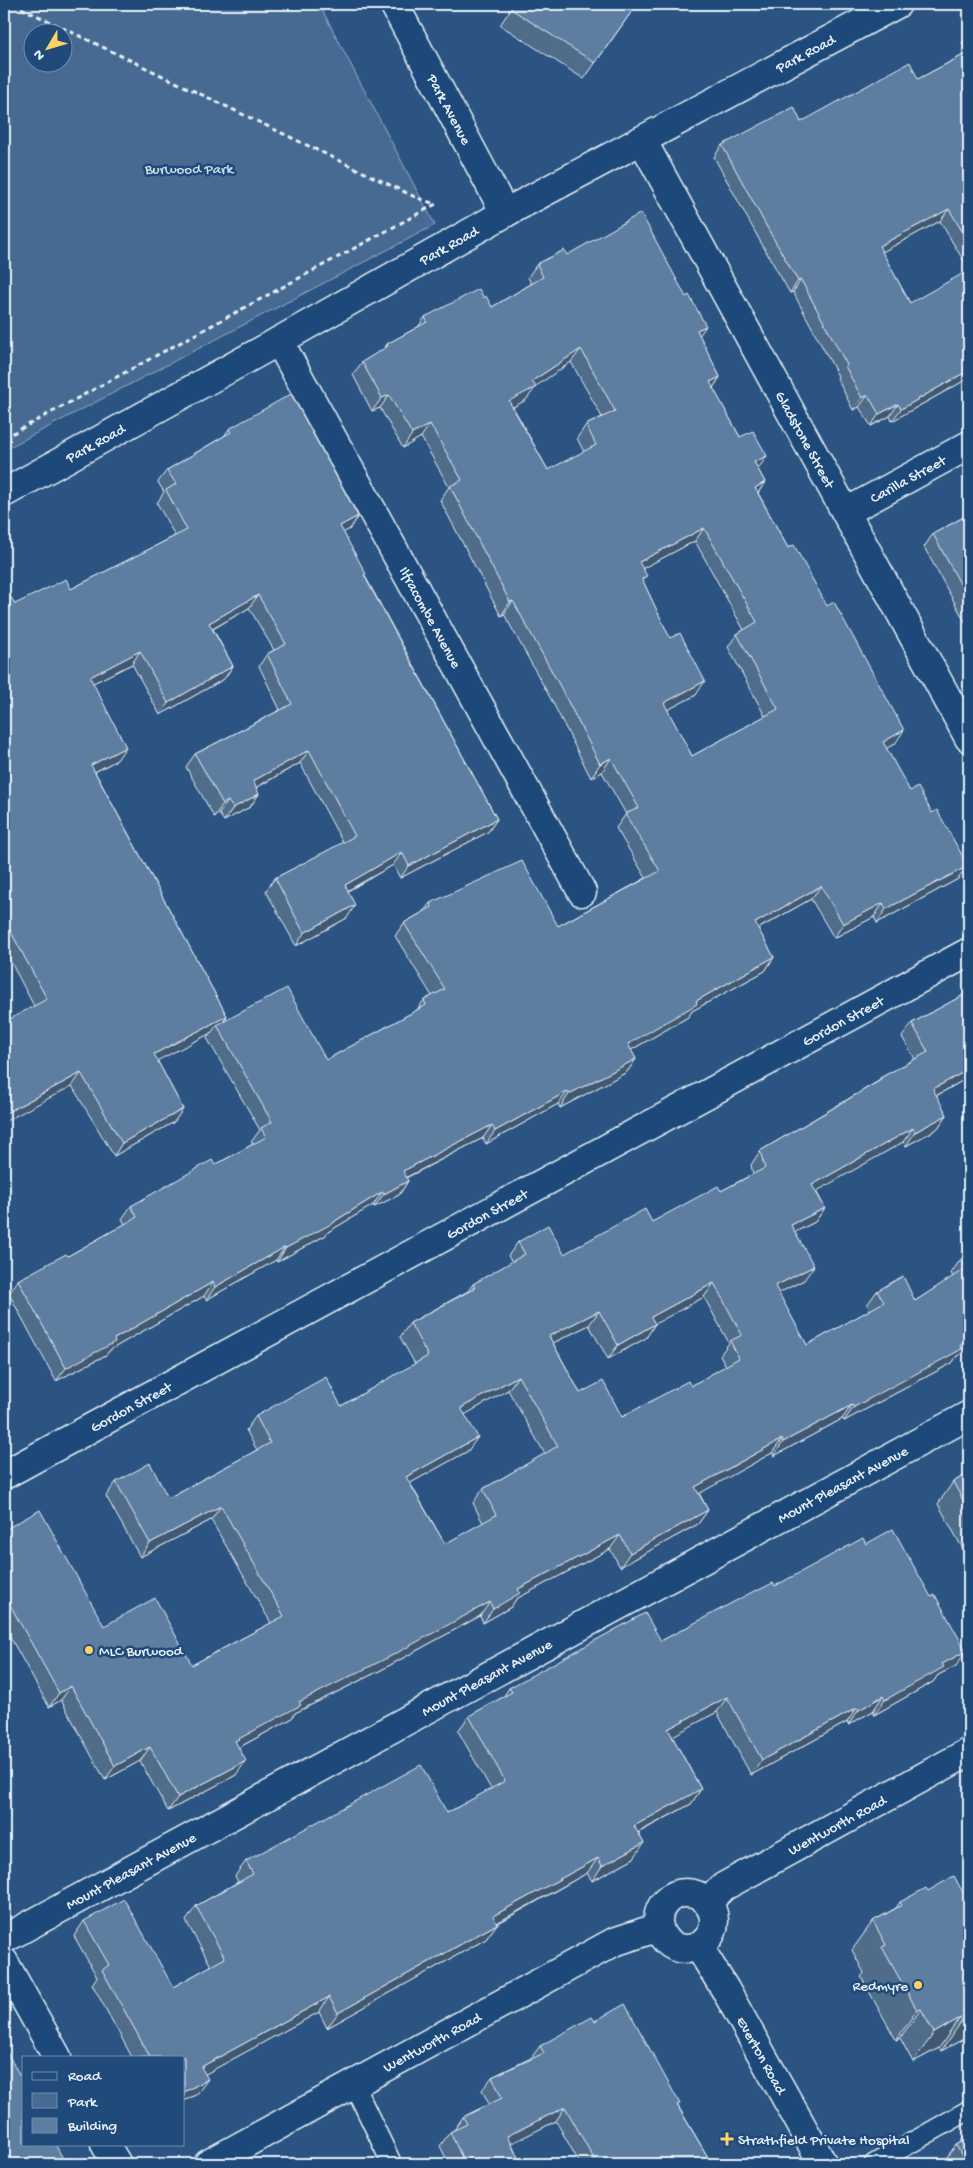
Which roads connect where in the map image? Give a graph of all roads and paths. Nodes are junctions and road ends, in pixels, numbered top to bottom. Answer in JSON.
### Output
{"nodes":[{"id":1,"x":13,"y":4,"type":"edge"},
{"id":2,"x":394,"y":4,"type":"edge"},
{"id":3,"x":894,"y":4,"type":"edge"},
{"id":4,"x":642,"y":140,"type":"junction"},
{"id":5,"x":505,"y":213,"type":"junction"},
{"id":6,"x":279,"y":341,"type":"junction"},
{"id":7,"x":4,"y":438,"type":"edge"},
{"id":8,"x":969,"y":445,"type":"edge"},
{"id":9,"x":4,"y":493,"type":"edge"},
{"id":10,"x":846,"y":512,"type":"junction"},
{"id":11,"x":969,"y":738,"type":"edge"},
{"id":12,"x":582,"y":892,"type":"dead end"},
{"id":13,"x":969,"y":952,"type":"edge"},
{"id":14,"x":969,"y":1415,"type":"edge"},
{"id":15,"x":4,"y":1475,"type":"edge"},
{"id":16,"x":969,"y":1752,"type":"edge"},
{"id":17,"x":708,"y":1902,"type":"junction"},
{"id":18,"x":659,"y":1927,"type":"junction"},
{"id":19,"x":4,"y":1940,"type":"edge"},
{"id":20,"x":699,"y":1947,"type":"junction"},
{"id":21,"x":4,"y":1962,"type":"edge"},
{"id":22,"x":55,"y":2056,"type":"edge"},
{"id":23,"x":354,"y":2085,"type":"junction"},
{"id":24,"x":969,"y":2110,"type":"edge"},
{"id":25,"x":107,"y":2146,"type":"edge"},
{"id":26,"x":117,"y":2164,"type":"edge"},
{"id":27,"x":208,"y":2164,"type":"edge"},
{"id":28,"x":392,"y":2164,"type":"edge"},
{"id":29,"x":823,"y":2164,"type":"edge"},
{"id":30,"x":874,"y":2164,"type":"edge"}],
"edges":[{"from":1,"to":7,"type":"path"},
{"from":2,"to":5,"type":"street","name":"Park Avenue"},
{"from":3,"to":4,"type":"street","name":"Park Road"},
{"from":4,"to":5,"type":"street","name":"Park Road"},
{"from":4,"to":10,"type":"street","name":"Gladstone Street"},
{"from":5,"to":6,"type":"street","name":"Park Road"},
{"from":6,"to":9,"type":"street","name":"Park Road"},
{"from":6,"to":12,"type":"street","name":"Ilfracombe Avenue"},
{"from":8,"to":10,"type":"street","name":"Carilla Street"},
{"from":10,"to":11,"type":"street","name":"Gladstone Street"},
{"from":13,"to":15,"type":"street","name":"Gordon Street"},
{"from":14,"to":19,"type":"street","name":"Mount Pleasant Avenue"},
{"from":16,"to":17,"type":"street","name":"Wentworth Road"},
{"from":17,"to":18,"type":"street"},
{"from":17,"to":20,"type":"street"},
{"from":18,"to":20,"type":"street"},
{"from":18,"to":23,"type":"street","name":"Wentworth Road"},
{"from":20,"to":29,"type":"street","name":"Everton Road"},
{"from":21,"to":22,"type":"street"},
{"from":23,"to":27,"type":"street","name":"Wentworth Road"},
{"from":23,"to":28,"type":"lane"},
{"from":24,"to":30,"type":"lane"},
{"from":25,"to":26,"type":"street"}]}
